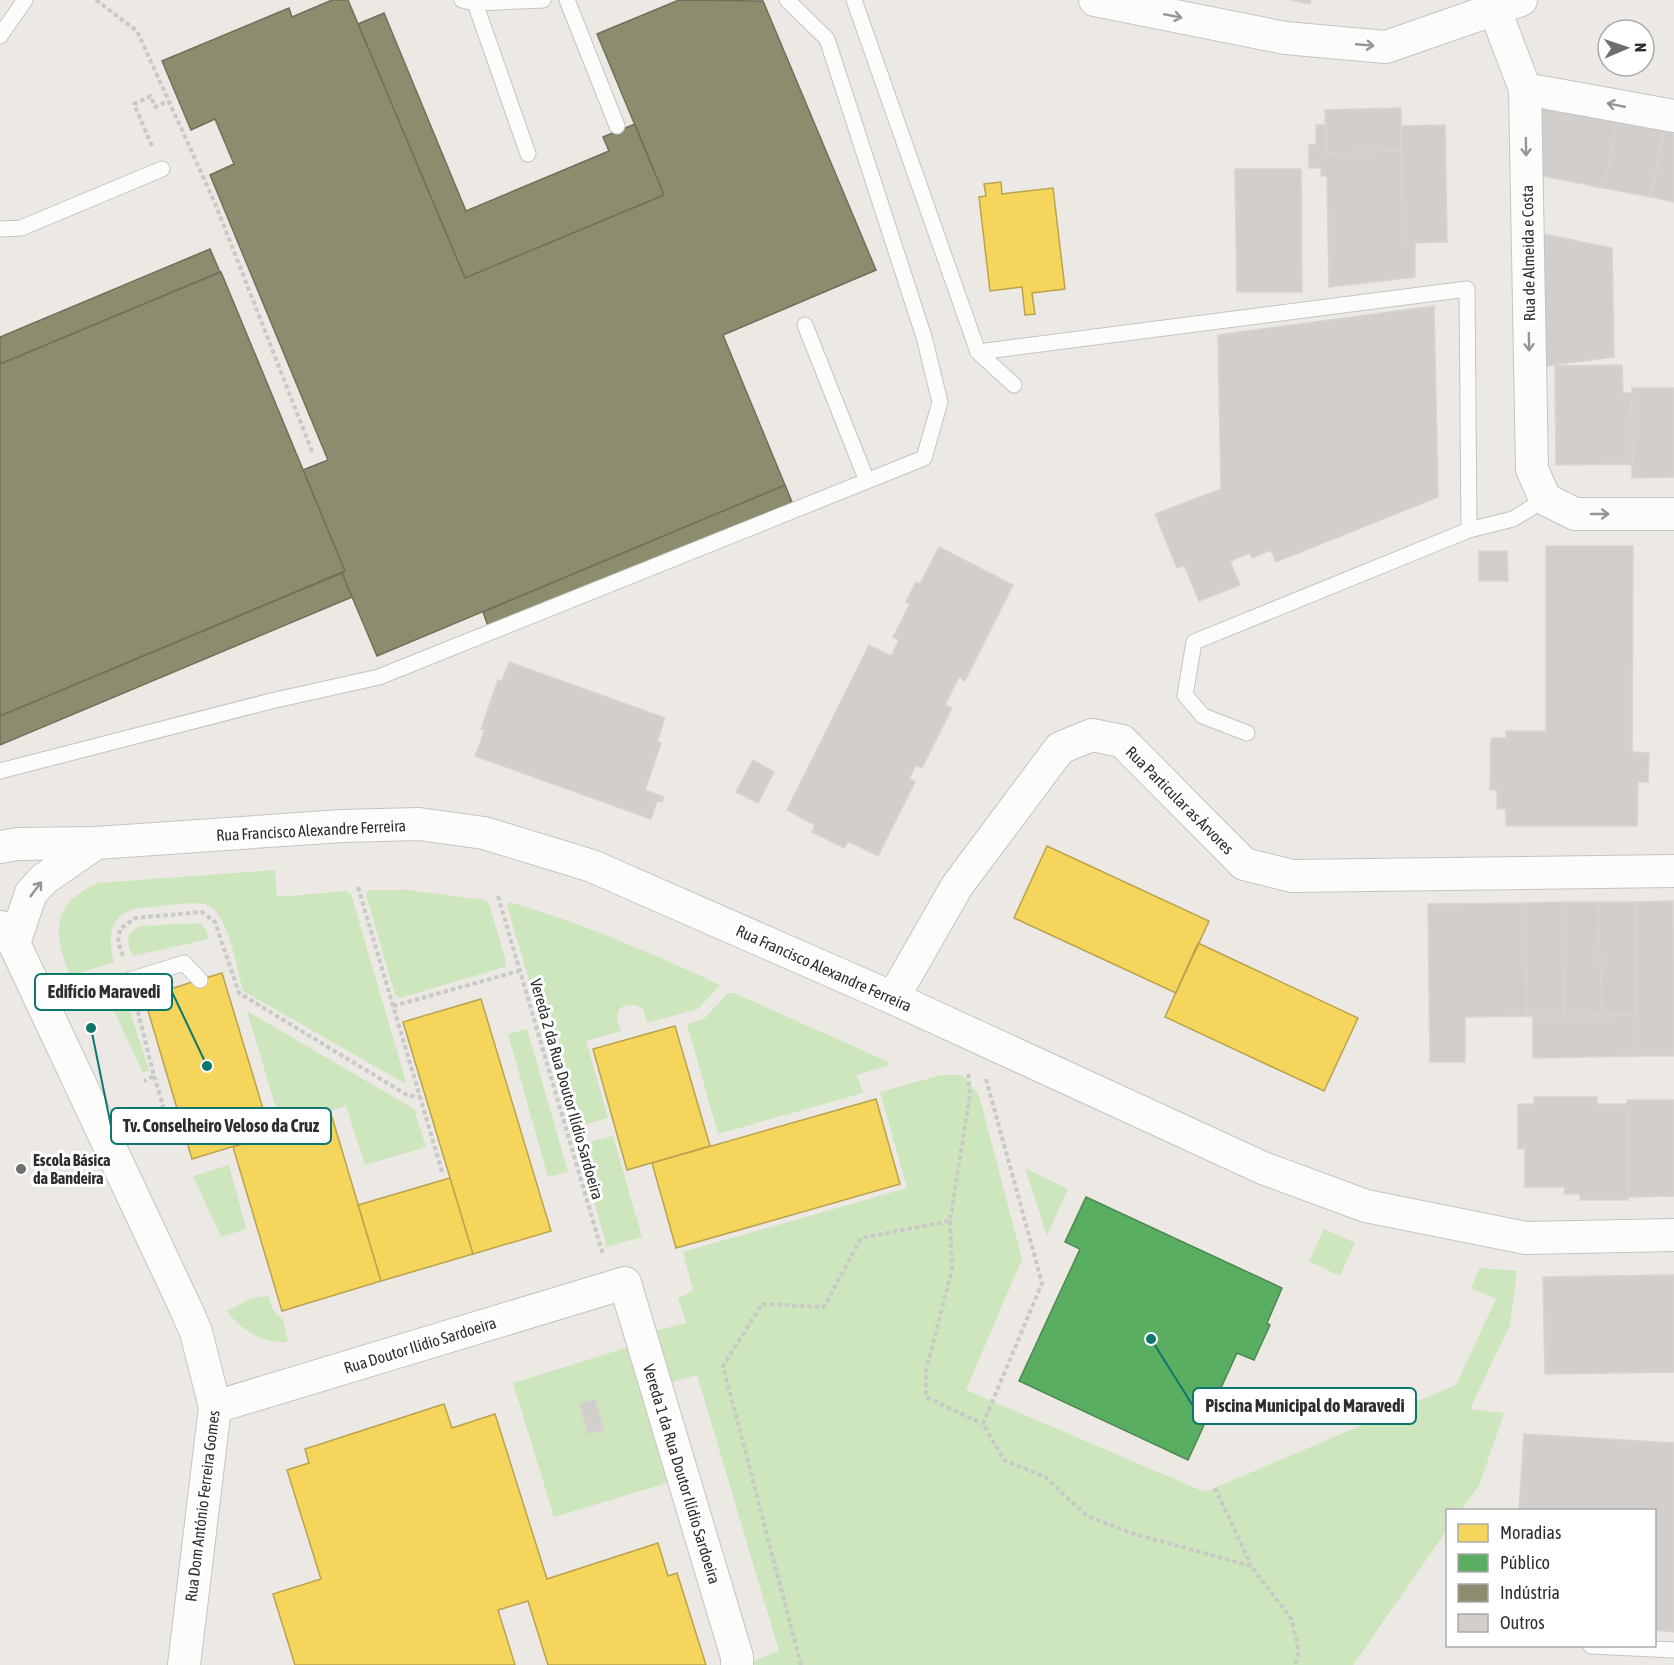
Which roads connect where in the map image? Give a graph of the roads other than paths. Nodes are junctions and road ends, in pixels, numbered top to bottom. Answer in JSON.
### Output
{"nodes":[{"id":1,"x":25,"y":0,"type":"edge"},
{"id":2,"x":543,"y":0,"type":"edge"},
{"id":3,"x":567,"y":0,"type":"edge"},
{"id":4,"x":787,"y":0,"type":"edge"},
{"id":5,"x":854,"y":0,"type":"edge"},
{"id":6,"x":1095,"y":0,"type":"edge"},
{"id":7,"x":469,"y":2,"type":"edge"},
{"id":8,"x":1508,"y":5,"type":"edge"},
{"id":9,"x":0,"y":36,"type":"edge"},
{"id":10,"x":1525,"y":89,"type":"junction"},
{"id":11,"x":1674,"y":116,"type":"edge"},
{"id":12,"x":617,"y":126,"type":"dead end"},
{"id":13,"x":528,"y":154,"type":"dead end"},
{"id":14,"x":162,"y":169,"type":"road end"},
{"id":15,"x":0,"y":229,"type":"edge"},
{"id":16,"x":806,"y":325,"type":"dead end"},
{"id":17,"x":978,"y":352,"type":"junction"},
{"id":18,"x":1014,"y":385,"type":"dead end"},
{"id":19,"x":867,"y":481,"type":"junction"},
{"id":20,"x":1545,"y":499,"type":"junction"},
{"id":21,"x":1674,"y":514,"type":"edge"},
{"id":22,"x":1469,"y":530,"type":"junction"},
{"id":23,"x":1247,"y":733,"type":"dead end"},
{"id":24,"x":0,"y":771,"type":"edge"},
{"id":25,"x":96,"y":843,"type":"junction"},
{"id":26,"x":0,"y":847,"type":"edge"},
{"id":27,"x":1674,"y":871,"type":"edge"},
{"id":28,"x":7,"y":935,"type":"edge"},
{"id":29,"x":200,"y":980,"type":"dead end"},
{"id":30,"x":893,"y":998,"type":"junction"},
{"id":31,"x":44,"y":1007,"type":"junction"},
{"id":32,"x":1674,"y":1235,"type":"edge"},
{"id":33,"x":625,"y":1283,"type":"joint"},
{"id":34,"x":215,"y":1407,"type":"junction"},
{"id":35,"x":1612,"y":1647,"type":"edge"},
{"id":36,"x":1674,"y":1650,"type":"edge"},
{"id":37,"x":184,"y":1665,"type":"edge"},
{"id":38,"x":737,"y":1665,"type":"edge"}],
"edges":[{"from":1,"to":9,"type":"lane"},
{"from":2,"to":7,"type":"lane"},
{"from":3,"to":12,"type":"lane"},
{"from":4,"to":19,"type":"lane"},
{"from":5,"to":17,"type":"lane"},
{"from":6,"to":8,"type":"street","one_way":true},
{"from":7,"to":13,"type":"lane"},
{"from":8,"to":10,"type":"street","name":"Rua de Almeida e Costa"},
{"from":11,"to":10,"type":"street","one_way":true},
{"from":10,"to":20,"type":"street","name":"Rua de Almeida e Costa","one_way":true},
{"from":14,"to":15,"type":"lane"},
{"from":16,"to":19,"type":"lane"},
{"from":17,"to":18,"type":"lane"},
{"from":17,"to":22,"type":"lane"},
{"from":19,"to":24,"type":"lane"},
{"from":20,"to":21,"type":"street","one_way":true},
{"from":20,"to":22,"type":"lane"},
{"from":22,"to":23,"type":"lane"},
{"from":25,"to":26,"type":"street","name":"Rua Francisco Alexandre Ferreira"},
{"from":28,"to":25,"type":"street","one_way":true},
{"from":25,"to":30,"type":"street","name":"Rua Francisco Alexandre Ferreira"},
{"from":27,"to":30,"type":"street","name":"Rua Particular as Árvores"},
{"from":28,"to":31,"type":"street","name":"Rua Dom António Ferreira Gomes"},
{"from":29,"to":31,"type":"lane"},
{"from":30,"to":32,"type":"street","name":"Rua Francisco Alexandre Ferreira"},
{"from":31,"to":34,"type":"street","name":"Rua Dom António Ferreira Gomes"},
{"from":33,"to":34,"type":"street","name":"Rua Doutor Ilídio Sardoeira"},
{"from":33,"to":38,"type":"street","name":"Vereda 1 da Rua Doutor Ilídio Sardoeira"},
{"from":34,"to":37,"type":"street","name":"Rua Dom António Ferreira Gomes"},
{"from":35,"to":36,"type":"lane"}]}
